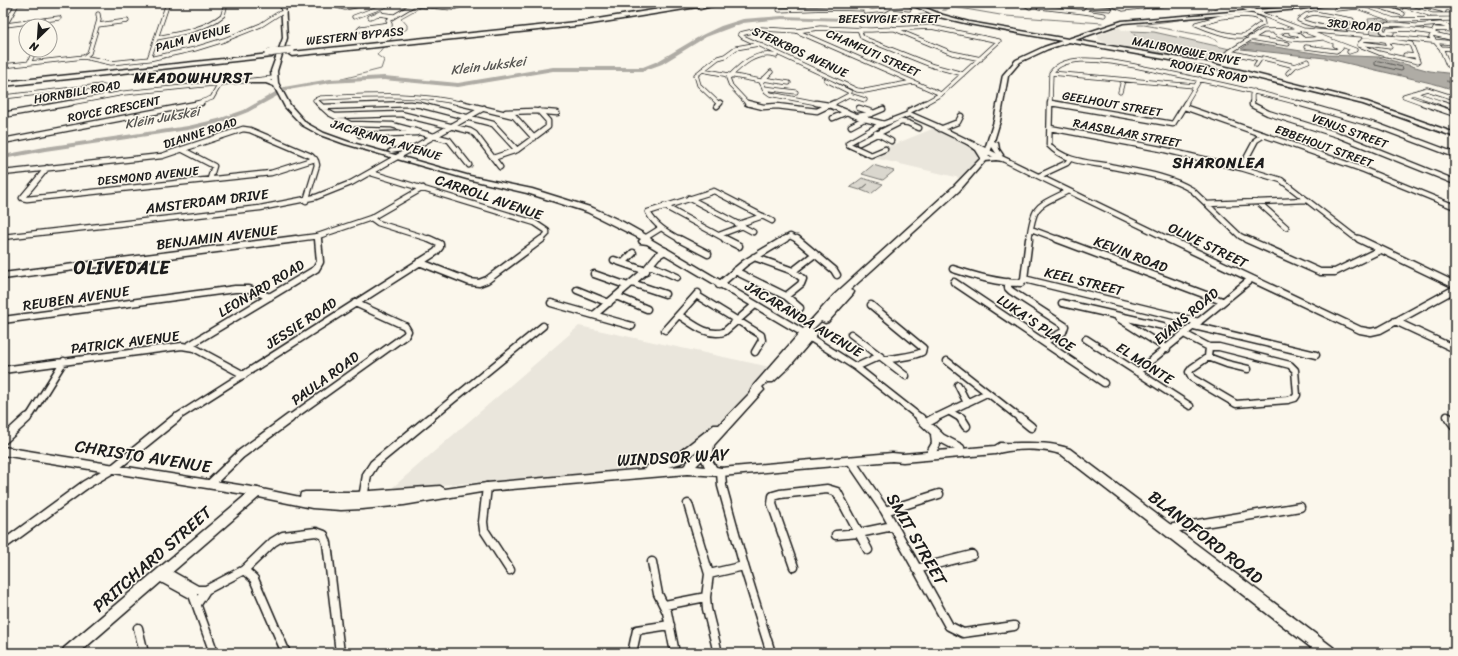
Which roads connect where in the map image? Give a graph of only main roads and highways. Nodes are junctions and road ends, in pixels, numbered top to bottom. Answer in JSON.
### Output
{"nodes":[{"id":1,"x":690,"y":3,"type":"edge"},
{"id":2,"x":708,"y":3,"type":"edge"},
{"id":3,"x":721,"y":3,"type":"edge"},
{"id":4,"x":613,"y":19,"type":"junction"},
{"id":5,"x":406,"y":40,"type":"junction"},
{"id":6,"x":269,"y":54,"type":"junction"},
{"id":7,"x":3,"y":81,"type":"edge"},
{"id":8,"x":3,"y":84,"type":"edge"}],
"edges":[{"from":1,"to":5,"type":"highway","name":"WESTERN BYPASS"},
{"from":2,"to":4,"type":"highway","name":"WESTERN BYPASS"},
{"from":3,"to":4,"type":"highway"},
{"from":4,"to":5,"type":"highway","name":"WESTERN BYPASS"},
{"from":5,"to":6,"type":"highway","name":"WESTERN BYPASS"},
{"from":6,"to":7,"type":"highway","name":"WESTERN BYPASS"},
{"from":6,"to":8,"type":"highway","name":"WESTERN BYPASS"}]}
